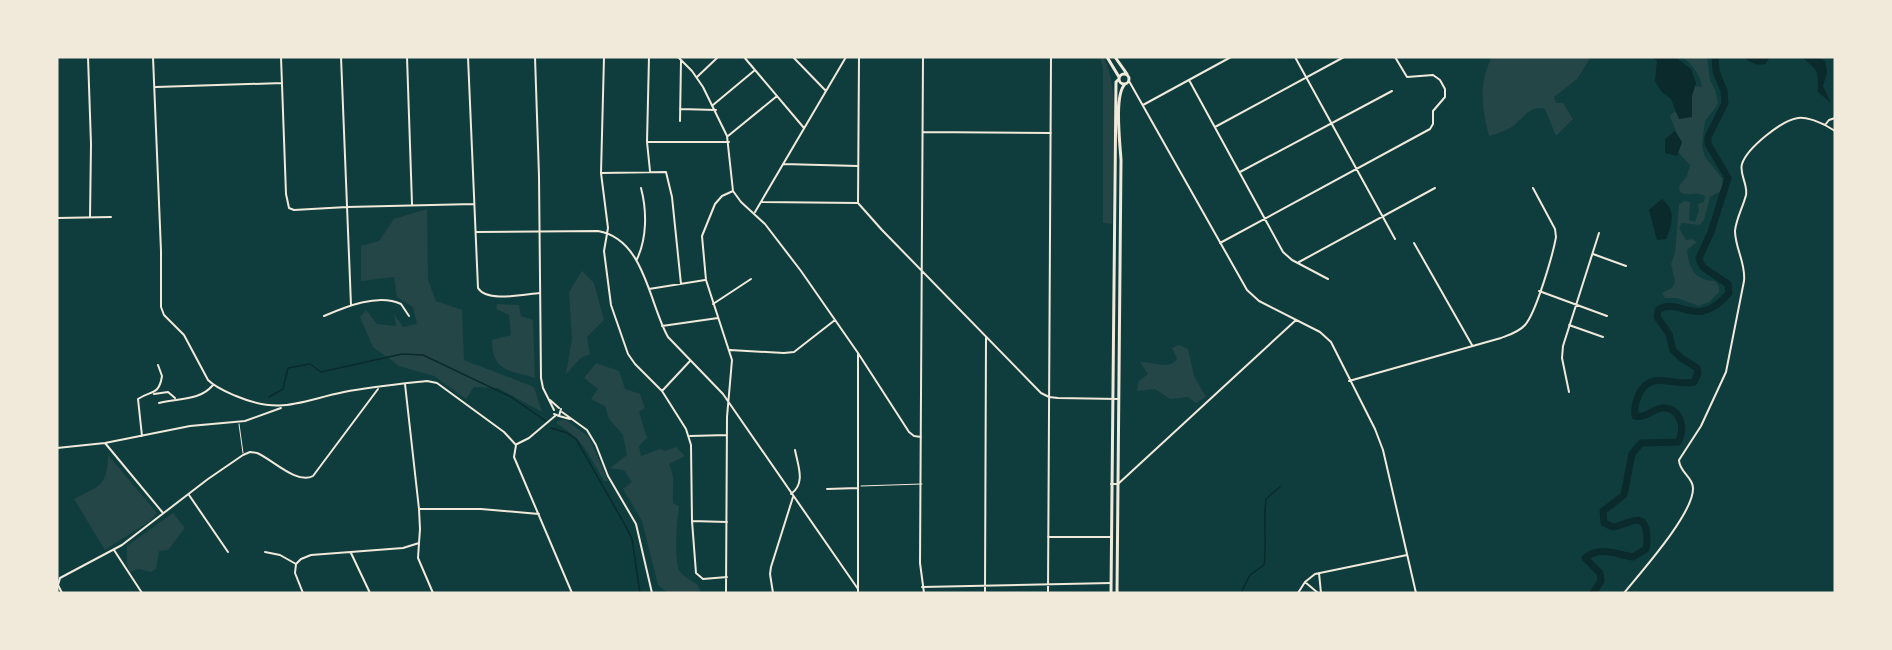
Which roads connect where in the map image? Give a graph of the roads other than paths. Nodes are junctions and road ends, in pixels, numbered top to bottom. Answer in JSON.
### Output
{"nodes":[{"id":1,"x":87,"y":57,"type":"edge"},
{"id":2,"x":153,"y":57,"type":"edge"},
{"id":3,"x":281,"y":57,"type":"edge"},
{"id":4,"x":341,"y":57,"type":"edge"},
{"id":5,"x":407,"y":57,"type":"edge"},
{"id":6,"x":468,"y":57,"type":"edge"},
{"id":7,"x":535,"y":57,"type":"edge"},
{"id":8,"x":604,"y":57,"type":"edge"},
{"id":9,"x":649,"y":57,"type":"edge"},
{"id":10,"x":718,"y":57,"type":"edge"},
{"id":11,"x":744,"y":57,"type":"edge"},
{"id":12,"x":793,"y":57,"type":"edge"},
{"id":13,"x":846,"y":57,"type":"edge"},
{"id":14,"x":859,"y":57,"type":"edge"},
{"id":15,"x":923,"y":57,"type":"edge"},
{"id":16,"x":1051,"y":57,"type":"edge"},
{"id":17,"x":1107,"y":57,"type":"edge"},
{"id":18,"x":1116,"y":57,"type":"edge"},
{"id":19,"x":1231,"y":57,"type":"edge"},
{"id":20,"x":1295,"y":57,"type":"edge"},
{"id":21,"x":1344,"y":57,"type":"edge"},
{"id":22,"x":1395,"y":57,"type":"edge"},
{"id":23,"x":680,"y":58,"type":"edge"},
{"id":24,"x":755,"y":70,"type":"junction"},
{"id":25,"x":1128,"y":75,"type":"junction"},
{"id":26,"x":1306,"y":76,"type":"junction"},
{"id":27,"x":697,"y":77,"type":"junction"},
{"id":28,"x":1119,"y":78,"type":"junction"},
{"id":29,"x":1189,"y":80,"type":"junction"},
{"id":30,"x":282,"y":83,"type":"junction"},
{"id":31,"x":1127,"y":83,"type":"junction"},
{"id":32,"x":156,"y":87,"type":"junction"},
{"id":33,"x":826,"y":91,"type":"junction"},
{"id":34,"x":1392,"y":91,"type":"dead end"},
{"id":35,"x":777,"y":96,"type":"junction"},
{"id":36,"x":713,"y":105,"type":"junction"},
{"id":37,"x":1143,"y":105,"type":"junction"},
{"id":38,"x":680,"y":109,"type":"junction"},
{"id":39,"x":716,"y":110,"type":"junction"},
{"id":40,"x":1835,"y":118,"type":"edge"},
{"id":41,"x":680,"y":121,"type":"dead end"},
{"id":42,"x":1332,"y":124,"type":"junction"},
{"id":43,"x":1825,"y":125,"type":"junction"},
{"id":44,"x":1215,"y":127,"type":"junction"},
{"id":45,"x":805,"y":129,"type":"junction"},
{"id":46,"x":1835,"y":131,"type":"edge"},
{"id":47,"x":923,"y":132,"type":"junction"},
{"id":48,"x":1051,"y":133,"type":"junction"},
{"id":49,"x":727,"y":136,"type":"junction"},
{"id":50,"x":647,"y":142,"type":"junction"},
{"id":51,"x":729,"y":142,"type":"junction"},
{"id":52,"x":783,"y":164,"type":"junction"},
{"id":53,"x":858,"y":166,"type":"junction"},
{"id":54,"x":1357,"y":170,"type":"junction"},
{"id":55,"x":650,"y":171,"type":"junction"},
{"id":56,"x":1240,"y":172,"type":"junction"},
{"id":57,"x":601,"y":173,"type":"junction"},
{"id":58,"x":641,"y":188,"type":"dead end"},
{"id":59,"x":1435,"y":188,"type":"dead end"},
{"id":60,"x":1533,"y":188,"type":"dead end"},
{"id":61,"x":733,"y":191,"type":"junction"},
{"id":62,"x":762,"y":202,"type":"junction"},
{"id":63,"x":858,"y":203,"type":"junction"},
{"id":64,"x":474,"y":204,"type":"junction"},
{"id":65,"x":412,"y":205,"type":"junction"},
{"id":66,"x":347,"y":207,"type":"junction"},
{"id":67,"x":755,"y":213,"type":"junction"},
{"id":68,"x":1382,"y":216,"type":"junction"},
{"id":69,"x":90,"y":217,"type":"junction"},
{"id":70,"x":111,"y":217,"type":"dead end"},
{"id":71,"x":57,"y":218,"type":"edge"},
{"id":72,"x":1264,"y":220,"type":"junction"},
{"id":73,"x":476,"y":232,"type":"junction"},
{"id":74,"x":540,"y":232,"type":"junction"},
{"id":75,"x":607,"y":233,"type":"junction"},
{"id":76,"x":1599,"y":233,"type":"dead end"},
{"id":77,"x":1395,"y":240,"type":"dead end"},
{"id":78,"x":1220,"y":243,"type":"junction"},
{"id":79,"x":1414,"y":243,"type":"dead end"},
{"id":80,"x":1593,"y":254,"type":"junction"},
{"id":81,"x":636,"y":260,"type":"junction"},
{"id":82,"x":1299,"y":262,"type":"junction"},
{"id":83,"x":1626,"y":266,"type":"dead end"},
{"id":84,"x":921,"y":270,"type":"junction"},
{"id":85,"x":751,"y":279,"type":"dead end"},
{"id":86,"x":1329,"y":279,"type":"dead end"},
{"id":87,"x":706,"y":280,"type":"junction"},
{"id":88,"x":681,"y":284,"type":"junction"},
{"id":89,"x":649,"y":289,"type":"junction"},
{"id":90,"x":1539,"y":291,"type":"junction"},
{"id":91,"x":540,"y":293,"type":"junction"},
{"id":92,"x":713,"y":304,"type":"junction"},
{"id":93,"x":1575,"y":304,"type":"junction"},
{"id":94,"x":351,"y":305,"type":"junction"},
{"id":95,"x":324,"y":316,"type":"dead end"},
{"id":96,"x":409,"y":316,"type":"dead end"},
{"id":97,"x":1607,"y":316,"type":"dead end"},
{"id":98,"x":718,"y":318,"type":"junction"},
{"id":99,"x":834,"y":320,"type":"junction"},
{"id":100,"x":1296,"y":320,"type":"junction"},
{"id":101,"x":1569,"y":325,"type":"junction"},
{"id":102,"x":662,"y":326,"type":"junction"},
{"id":103,"x":986,"y":337,"type":"junction"},
{"id":104,"x":1603,"y":337,"type":"dead end"},
{"id":105,"x":1472,"y":347,"type":"junction"},
{"id":106,"x":730,"y":350,"type":"junction"},
{"id":107,"x":858,"y":353,"type":"junction"},
{"id":108,"x":690,"y":361,"type":"junction"},
{"id":109,"x":158,"y":365,"type":"dead end"},
{"id":110,"x":868,"y":368,"type":"junction"},
{"id":111,"x":858,"y":370,"type":"junction"},
{"id":112,"x":1349,"y":381,"type":"junction"},
{"id":113,"x":405,"y":384,"type":"junction"},
{"id":114,"x":213,"y":385,"type":"junction"},
{"id":115,"x":378,"y":389,"type":"junction"},
{"id":116,"x":662,"y":391,"type":"junction"},
{"id":117,"x":1569,"y":392,"type":"dead end"},
{"id":118,"x":154,"y":394,"type":"junction"},
{"id":119,"x":1049,"y":397,"type":"junction"},
{"id":120,"x":176,"y":399,"type":"junction"},
{"id":121,"x":1112,"y":399,"type":"junction"},
{"id":122,"x":1118,"y":399,"type":"junction"},
{"id":123,"x":550,"y":400,"type":"junction"},
{"id":124,"x":727,"y":401,"type":"junction"},
{"id":125,"x":159,"y":403,"type":"dead end"},
{"id":126,"x":284,"y":406,"type":"junction"},
{"id":127,"x":559,"y":408,"type":"junction"},
{"id":128,"x":554,"y":410,"type":"junction"},
{"id":129,"x":559,"y":414,"type":"junction"},
{"id":130,"x":239,"y":422,"type":"junction"},
{"id":131,"x":727,"y":435,"type":"junction"},
{"id":132,"x":142,"y":436,"type":"junction"},
{"id":133,"x":689,"y":436,"type":"junction"},
{"id":134,"x":922,"y":437,"type":"junction"},
{"id":135,"x":105,"y":444,"type":"junction"},
{"id":136,"x":516,"y":445,"type":"junction"},
{"id":137,"x":57,"y":448,"type":"edge"},
{"id":138,"x":795,"y":450,"type":"dead end"},
{"id":139,"x":243,"y":455,"type":"junction"},
{"id":140,"x":922,"y":484,"type":"junction"},
{"id":141,"x":1111,"y":484,"type":"junction"},
{"id":142,"x":1118,"y":484,"type":"junction"},
{"id":143,"x":858,"y":487,"type":"junction"},
{"id":144,"x":827,"y":489,"type":"dead end"},
{"id":145,"x":189,"y":495,"type":"junction"},
{"id":146,"x":792,"y":496,"type":"junction"},
{"id":147,"x":419,"y":509,"type":"junction"},
{"id":148,"x":164,"y":514,"type":"junction"},
{"id":149,"x":539,"y":514,"type":"junction"},
{"id":150,"x":692,"y":521,"type":"junction"},
{"id":151,"x":727,"y":522,"type":"junction"},
{"id":152,"x":1048,"y":537,"type":"junction"},
{"id":153,"x":1111,"y":537,"type":"junction"},
{"id":154,"x":418,"y":543,"type":"junction"},
{"id":155,"x":114,"y":550,"type":"junction"},
{"id":156,"x":228,"y":552,"type":"dead end"},
{"id":157,"x":265,"y":552,"type":"dead end"},
{"id":158,"x":351,"y":553,"type":"junction"},
{"id":159,"x":1407,"y":555,"type":"junction"},
{"id":160,"x":296,"y":564,"type":"junction"},
{"id":161,"x":1319,"y":573,"type":"junction"},
{"id":162,"x":726,"y":577,"type":"junction"},
{"id":163,"x":1305,"y":582,"type":"junction"},
{"id":164,"x":1111,"y":583,"type":"junction"},
{"id":165,"x":1048,"y":584,"type":"junction"},
{"id":166,"x":985,"y":586,"type":"junction"},
{"id":167,"x":922,"y":587,"type":"junction"},
{"id":168,"x":858,"y":589,"type":"junction"},
{"id":169,"x":62,"y":593,"type":"edge"},
{"id":170,"x":142,"y":593,"type":"edge"},
{"id":171,"x":303,"y":593,"type":"edge"},
{"id":172,"x":370,"y":593,"type":"edge"},
{"id":173,"x":433,"y":593,"type":"edge"},
{"id":174,"x":572,"y":593,"type":"edge"},
{"id":175,"x":652,"y":593,"type":"edge"},
{"id":176,"x":726,"y":593,"type":"edge"},
{"id":177,"x":773,"y":593,"type":"edge"},
{"id":178,"x":858,"y":593,"type":"edge"},
{"id":179,"x":924,"y":593,"type":"edge"},
{"id":180,"x":985,"y":593,"type":"edge"},
{"id":181,"x":1048,"y":593,"type":"edge"},
{"id":182,"x":1111,"y":593,"type":"edge"},
{"id":183,"x":1117,"y":593,"type":"edge"},
{"id":184,"x":1298,"y":593,"type":"edge"},
{"id":185,"x":1319,"y":593,"type":"edge"},
{"id":186,"x":1416,"y":593,"type":"edge"},
{"id":187,"x":1624,"y":593,"type":"edge"}],
"edges":[{"from":1,"to":69,"type":"street"},
{"from":2,"to":32,"type":"street"},
{"from":3,"to":30,"type":"street"},
{"from":4,"to":66,"type":"street"},
{"from":5,"to":65,"type":"street"},
{"from":6,"to":64,"type":"street"},
{"from":7,"to":74,"type":"street"},
{"from":8,"to":57,"type":"street"},
{"from":9,"to":50,"type":"street"},
{"from":10,"to":27,"type":"street"},
{"from":11,"to":24,"type":"street"},
{"from":12,"to":33,"type":"street"},
{"from":13,"to":33,"type":"street"},
{"from":14,"to":53,"type":"street"},
{"from":15,"to":47,"type":"street"},
{"from":16,"to":48,"type":"street"},
{"from":17,"to":28,"type":"main road"},
{"from":18,"to":25,"type":"main road"},
{"from":19,"to":29,"type":"street"},
{"from":20,"to":26,"type":"street"},
{"from":21,"to":26,"type":"street"},
{"from":22,"to":54,"type":"street"},
{"from":23,"to":27,"type":"street"},
{"from":23,"to":38,"type":"street"},
{"from":24,"to":35,"type":"street"},
{"from":24,"to":36,"type":"street"},
{"from":25,"to":28,"type":"main road"},
{"from":25,"to":31,"type":"main road"},
{"from":26,"to":42,"type":"street"},
{"from":26,"to":44,"type":"street"},
{"from":27,"to":36,"type":"street"},
{"from":28,"to":31,"type":"main road"},
{"from":28,"to":121,"type":"main road"},
{"from":29,"to":37,"type":"street"},
{"from":29,"to":44,"type":"street"},
{"from":30,"to":32,"type":"street"},
{"from":30,"to":66,"type":"street"},
{"from":31,"to":37,"type":"street"},
{"from":31,"to":122,"type":"main road"},
{"from":32,"to":114,"type":"street"},
{"from":33,"to":45,"type":"street"},
{"from":34,"to":42,"type":"street"},
{"from":35,"to":45,"type":"street"},
{"from":35,"to":49,"type":"street"},
{"from":36,"to":39,"type":"street"},
{"from":37,"to":78,"type":"street"},
{"from":38,"to":39,"type":"street"},
{"from":38,"to":41,"type":"street"},
{"from":39,"to":49,"type":"street"},
{"from":40,"to":43,"type":"street"},
{"from":42,"to":54,"type":"street"},
{"from":42,"to":56,"type":"street"},
{"from":43,"to":46,"type":"street"},
{"from":43,"to":187,"type":"street"},
{"from":44,"to":56,"type":"street"},
{"from":45,"to":52,"type":"street"},
{"from":47,"to":48,"type":"street"},
{"from":47,"to":84,"type":"street"},
{"from":48,"to":119,"type":"street"},
{"from":49,"to":51,"type":"street"},
{"from":50,"to":51,"type":"street"},
{"from":50,"to":55,"type":"street"},
{"from":51,"to":61,"type":"street"},
{"from":52,"to":53,"type":"street"},
{"from":52,"to":62,"type":"street"},
{"from":53,"to":63,"type":"street"},
{"from":54,"to":68,"type":"street"},
{"from":54,"to":72,"type":"street"},
{"from":55,"to":57,"type":"street"},
{"from":55,"to":88,"type":"street"},
{"from":56,"to":72,"type":"street"},
{"from":57,"to":75,"type":"street"},
{"from":58,"to":81,"type":"street"},
{"from":59,"to":68,"type":"street"},
{"from":60,"to":90,"type":"street"},
{"from":61,"to":67,"type":"street"},
{"from":61,"to":87,"type":"street"},
{"from":62,"to":63,"type":"street"},
{"from":62,"to":67,"type":"street"},
{"from":63,"to":84,"type":"street"},
{"from":64,"to":65,"type":"street"},
{"from":64,"to":73,"type":"street"},
{"from":65,"to":66,"type":"street"},
{"from":66,"to":94,"type":"street"},
{"from":67,"to":99,"type":"street"},
{"from":68,"to":77,"type":"street"},
{"from":68,"to":82,"type":"street"},
{"from":69,"to":70,"type":"street"},
{"from":69,"to":71,"type":"street"},
{"from":72,"to":78,"type":"street"},
{"from":72,"to":82,"type":"street"},
{"from":73,"to":74,"type":"street"},
{"from":73,"to":91,"type":"street"},
{"from":74,"to":75,"type":"street"},
{"from":74,"to":91,"type":"street"},
{"from":75,"to":81,"type":"street"},
{"from":75,"to":116,"type":"street"},
{"from":76,"to":80,"type":"street"},
{"from":78,"to":100,"type":"street"},
{"from":79,"to":105,"type":"street"},
{"from":80,"to":83,"type":"street"},
{"from":80,"to":93,"type":"street"},
{"from":81,"to":89,"type":"street"},
{"from":82,"to":86,"type":"street"},
{"from":84,"to":103,"type":"street"},
{"from":84,"to":134,"type":"street"},
{"from":85,"to":92,"type":"street"},
{"from":87,"to":88,"type":"street"},
{"from":87,"to":92,"type":"street"},
{"from":88,"to":89,"type":"street"},
{"from":89,"to":102,"type":"street"},
{"from":90,"to":93,"type":"street"},
{"from":90,"to":105,"type":"street"},
{"from":91,"to":123,"type":"street"},
{"from":92,"to":98,"type":"street"},
{"from":93,"to":97,"type":"street"},
{"from":93,"to":101,"type":"street"},
{"from":94,"to":95,"type":"street"},
{"from":94,"to":96,"type":"street"},
{"from":98,"to":102,"type":"street"},
{"from":98,"to":106,"type":"street"},
{"from":99,"to":106,"type":"street"},
{"from":99,"to":107,"type":"street"},
{"from":100,"to":112,"type":"street"},
{"from":100,"to":142,"type":"street"},
{"from":101,"to":104,"type":"street"},
{"from":101,"to":117,"type":"street"},
{"from":102,"to":108,"type":"street"},
{"from":103,"to":119,"type":"street"},
{"from":103,"to":166,"type":"street"},
{"from":105,"to":112,"type":"street"},
{"from":106,"to":124,"type":"street"},
{"from":107,"to":110,"type":"street"},
{"from":107,"to":111,"type":"street"},
{"from":108,"to":116,"type":"street"},
{"from":108,"to":124,"type":"street"},
{"from":109,"to":118,"type":"street"},
{"from":110,"to":111,"type":"street"},
{"from":110,"to":134,"type":"street"},
{"from":111,"to":143,"type":"street"},
{"from":112,"to":159,"type":"street"},
{"from":113,"to":115,"type":"street"},
{"from":113,"to":136,"type":"street"},
{"from":113,"to":147,"type":"street"},
{"from":114,"to":120,"type":"street"},
{"from":114,"to":126,"type":"street"},
{"from":115,"to":126,"type":"street"},
{"from":115,"to":139,"type":"street"},
{"from":116,"to":133,"type":"street"},
{"from":118,"to":120,"type":"street"},
{"from":118,"to":132,"type":"street"},
{"from":119,"to":121,"type":"street"},
{"from":119,"to":152,"type":"street"},
{"from":120,"to":125,"type":"street"},
{"from":121,"to":122,"type":"street"},
{"from":121,"to":141,"type":"main road"},
{"from":122,"to":142,"type":"main road"},
{"from":123,"to":127,"type":"street"},
{"from":123,"to":128,"type":"street"},
{"from":124,"to":131,"type":"street"},
{"from":124,"to":146,"type":"street"},
{"from":126,"to":130,"type":"street"},
{"from":127,"to":128,"type":"street"},
{"from":127,"to":129,"type":"street"},
{"from":128,"to":129,"type":"street"},
{"from":129,"to":136,"type":"street"},
{"from":129,"to":175,"type":"street"},
{"from":130,"to":132,"type":"street"},
{"from":130,"to":139,"type":"lane"},
{"from":131,"to":133,"type":"street"},
{"from":131,"to":151,"type":"street"},
{"from":132,"to":135,"type":"street"},
{"from":133,"to":150,"type":"street"},
{"from":134,"to":140,"type":"street"},
{"from":135,"to":137,"type":"street"},
{"from":135,"to":148,"type":"street"},
{"from":136,"to":149,"type":"street"},
{"from":138,"to":146,"type":"street"},
{"from":139,"to":145,"type":"street"},
{"from":140,"to":143,"type":"lane"},
{"from":140,"to":167,"type":"street"},
{"from":141,"to":142,"type":"street"},
{"from":141,"to":153,"type":"main road"},
{"from":142,"to":183,"type":"main road"},
{"from":143,"to":144,"type":"street"},
{"from":143,"to":168,"type":"street"},
{"from":145,"to":148,"type":"street"},
{"from":145,"to":156,"type":"street"},
{"from":146,"to":168,"type":"street"},
{"from":146,"to":177,"type":"street"},
{"from":147,"to":149,"type":"street"},
{"from":147,"to":154,"type":"street"},
{"from":148,"to":155,"type":"street"},
{"from":149,"to":174,"type":"street"},
{"from":150,"to":151,"type":"street"},
{"from":150,"to":162,"type":"street"},
{"from":151,"to":162,"type":"street"},
{"from":152,"to":153,"type":"street"},
{"from":152,"to":165,"type":"street"},
{"from":153,"to":164,"type":"main road"},
{"from":154,"to":158,"type":"street"},
{"from":154,"to":173,"type":"street"},
{"from":155,"to":169,"type":"street"},
{"from":155,"to":170,"type":"street"},
{"from":157,"to":160,"type":"street"},
{"from":158,"to":160,"type":"street"},
{"from":158,"to":172,"type":"street"},
{"from":159,"to":161,"type":"street"},
{"from":159,"to":186,"type":"street"},
{"from":160,"to":171,"type":"street"},
{"from":161,"to":163,"type":"street"},
{"from":161,"to":185,"type":"street"},
{"from":162,"to":176,"type":"street"},
{"from":163,"to":184,"type":"street"},
{"from":163,"to":185,"type":"street"},
{"from":164,"to":165,"type":"street"},
{"from":164,"to":182,"type":"main road"},
{"from":165,"to":166,"type":"street"},
{"from":165,"to":181,"type":"street"},
{"from":166,"to":167,"type":"street"},
{"from":166,"to":180,"type":"street"},
{"from":167,"to":179,"type":"street"},
{"from":168,"to":178,"type":"street"}]}
